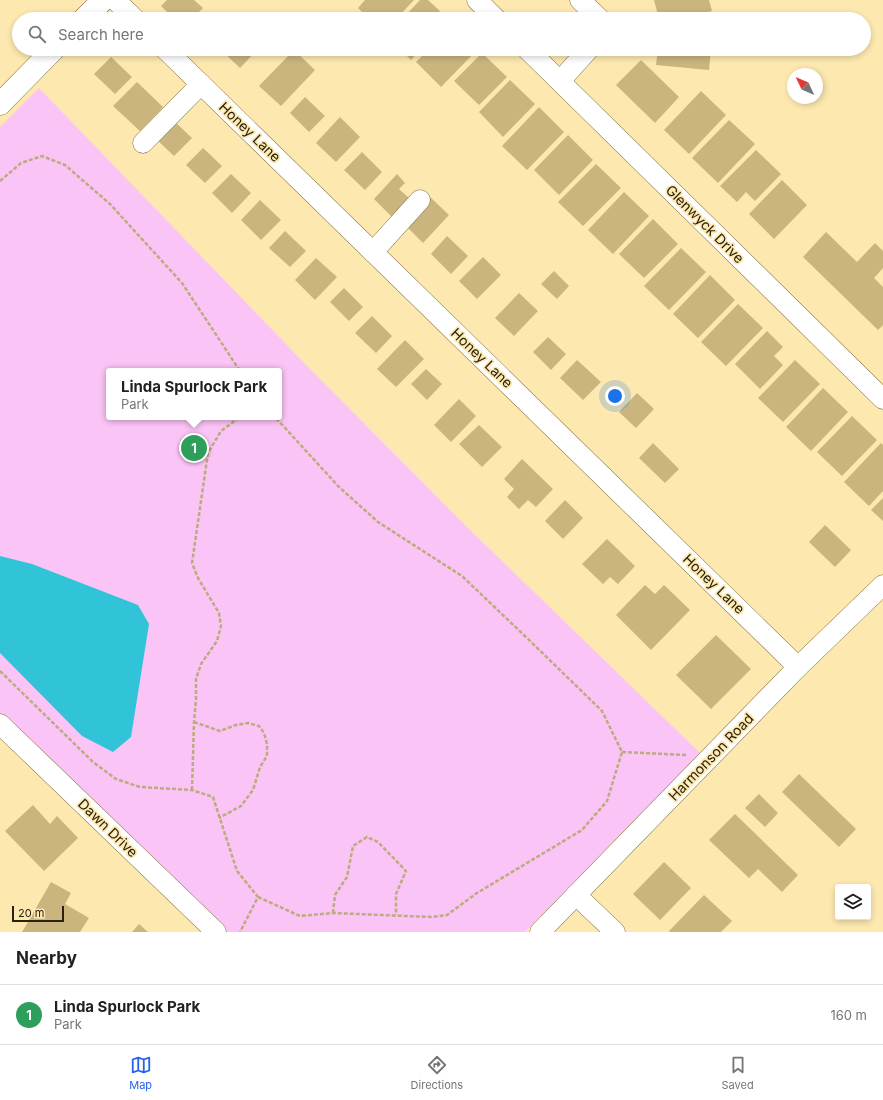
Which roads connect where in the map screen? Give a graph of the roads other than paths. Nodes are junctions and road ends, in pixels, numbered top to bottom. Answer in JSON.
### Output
{"nodes":[{"id":1,"x":103,"y":0,"type":"edge"},
{"id":2,"x":115,"y":0,"type":"edge"},
{"id":3,"x":477,"y":0,"type":"edge"},
{"id":4,"x":580,"y":0,"type":"edge"},
{"id":5,"x":91,"y":12,"type":"edge"},
{"id":6,"x":128,"y":12,"type":"edge"},
{"id":7,"x":489,"y":12,"type":"edge"},
{"id":8,"x":593,"y":12,"type":"edge"},
{"id":9,"x":47,"y":56,"type":"edge"},
{"id":10,"x":172,"y":56,"type":"edge"},
{"id":11,"x":534,"y":56,"type":"edge"},
{"id":12,"x":583,"y":56,"type":"edge"},
{"id":13,"x":560,"y":81,"type":"junction"},
{"id":14,"x":201,"y":84,"type":"junction"},
{"id":15,"x":0,"y":104,"type":"edge"},
{"id":16,"x":143,"y":143,"type":"dead end"},
{"id":17,"x":420,"y":200,"type":"dead end"},
{"id":18,"x":373,"y":252,"type":"junction"},
{"id":19,"x":883,"y":399,"type":"edge"},
{"id":20,"x":883,"y":585,"type":"edge"},
{"id":21,"x":798,"y":667,"type":"junction"},
{"id":22,"x":0,"y":724,"type":"edge"},
{"id":23,"x":576,"y":895,"type":"junction"},
{"id":24,"x":216,"y":932,"type":"edge"},
{"id":25,"x":540,"y":932,"type":"edge"},
{"id":26,"x":615,"y":932,"type":"edge"}],
"edges":[{"from":1,"to":5,"type":"main road"},
{"from":2,"to":6,"type":"street"},
{"from":3,"to":7,"type":"street"},
{"from":4,"to":8,"type":"street"},
{"from":9,"to":15,"type":"main road"},
{"from":10,"to":14,"type":"street","name":"Honey Lane"},
{"from":11,"to":13,"type":"street","name":"Glenwyck Drive"},
{"from":12,"to":13,"type":"street"},
{"from":13,"to":19,"type":"street","name":"Glenwyck Drive"},
{"from":14,"to":16,"type":"street"},
{"from":14,"to":18,"type":"street","name":"Honey Lane"},
{"from":17,"to":18,"type":"street"},
{"from":18,"to":21,"type":"street","name":"Honey Lane"},
{"from":20,"to":21,"type":"street","name":"Harmonson Road"},
{"from":21,"to":23,"type":"street","name":"Harmonson Road"},
{"from":22,"to":24,"type":"street","name":"Dawn Drive"},
{"from":23,"to":25,"type":"street","name":"Harmonson Road"},
{"from":23,"to":26,"type":"street"}]}
